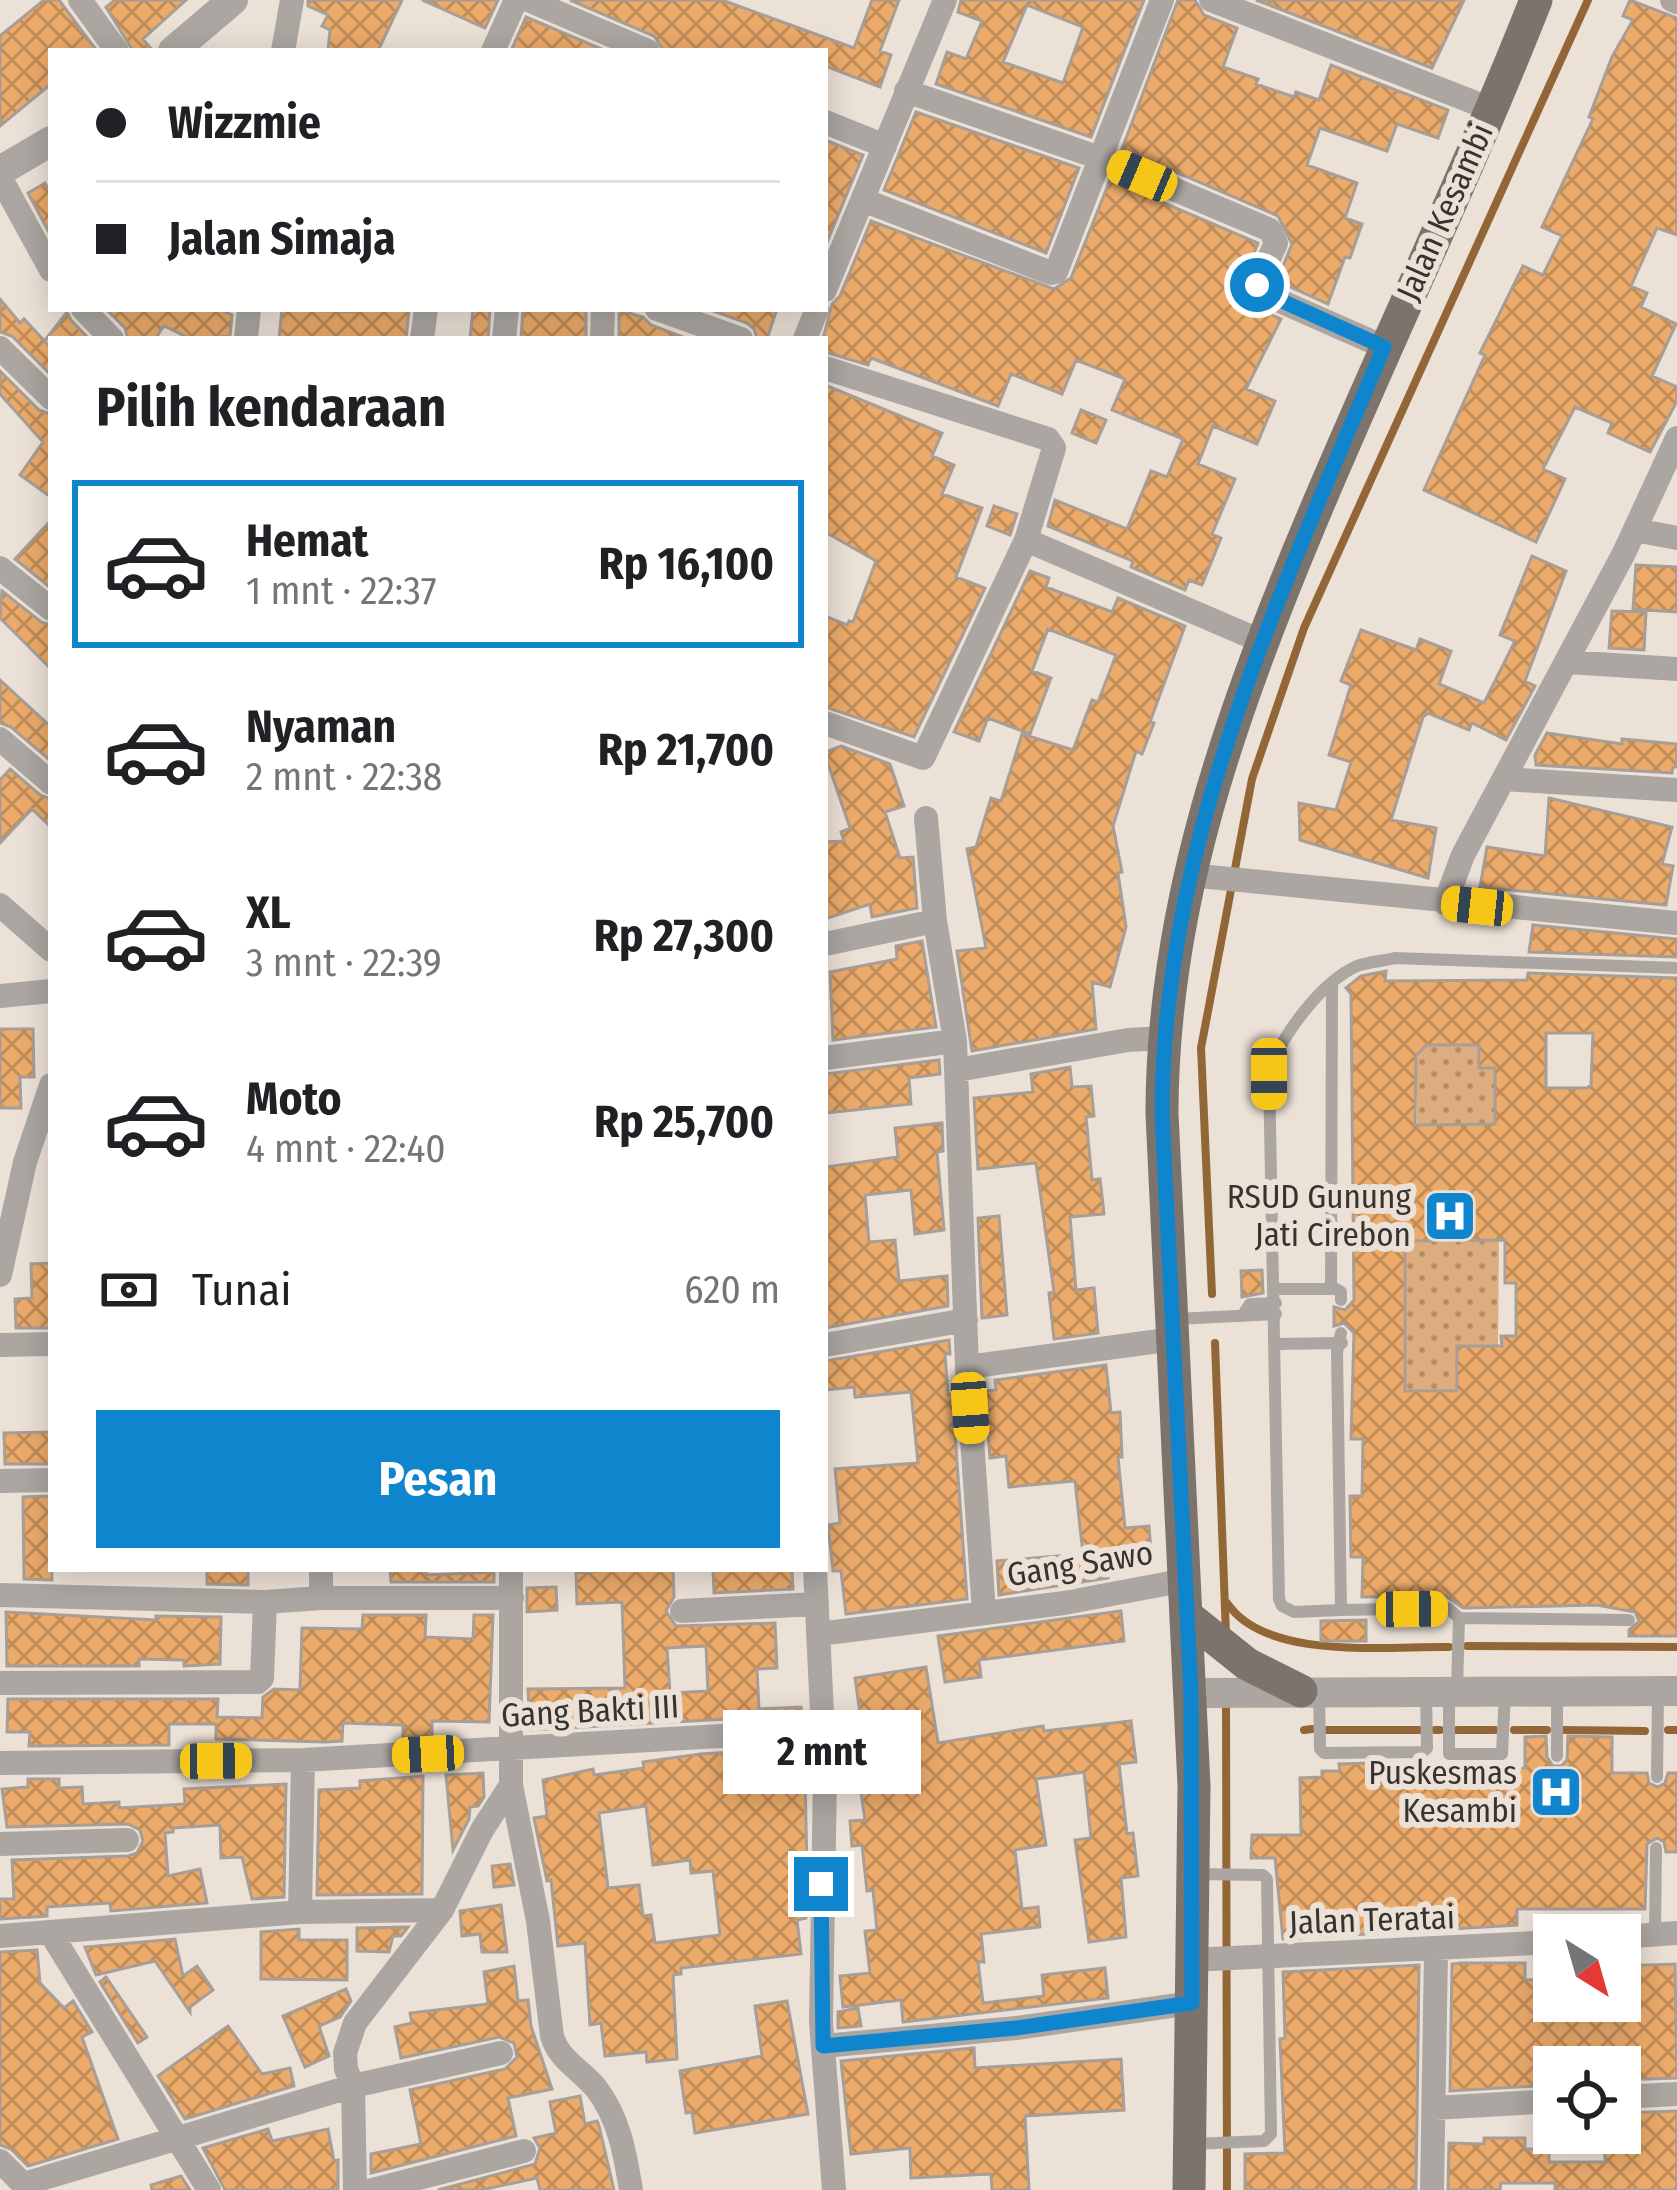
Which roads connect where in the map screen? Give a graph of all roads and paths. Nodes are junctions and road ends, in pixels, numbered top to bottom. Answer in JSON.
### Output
{"nodes":[{"id":1,"x":80,"y":0,"type":"edge"},
{"id":2,"x":233,"y":0,"type":"edge"},
{"id":3,"x":292,"y":0,"type":"edge"},
{"id":4,"x":516,"y":0,"type":"edge"},
{"id":5,"x":528,"y":0,"type":"edge"},
{"id":6,"x":945,"y":0,"type":"edge"},
{"id":7,"x":1162,"y":0,"type":"edge"},
{"id":8,"x":1211,"y":0,"type":"edge"},
{"id":9,"x":1536,"y":0,"type":"edge"},
{"id":10,"x":115,"y":48,"type":"edge"},
{"id":11,"x":177,"y":48,"type":"edge"},
{"id":12,"x":284,"y":48,"type":"edge"},
{"id":13,"x":494,"y":48,"type":"edge"},
{"id":14,"x":641,"y":48,"type":"edge"},
{"id":15,"x":906,"y":92,"type":"junction"},
{"id":16,"x":1491,"y":110,"type":"junction"},
{"id":17,"x":828,"y":123,"type":"edge"},
{"id":18,"x":48,"y":143,"type":"edge"},
{"id":19,"x":886,"y":146,"type":"junction"},
{"id":20,"x":1100,"y":158,"type":"junction"},
{"id":21,"x":0,"y":174,"type":"edge"},
{"id":22,"x":863,"y":200,"type":"junction"},
{"id":23,"x":48,"y":264,"type":"edge"},
{"id":24,"x":828,"y":283,"type":"edge"},
{"id":25,"x":86,"y":312,"type":"edge"},
{"id":26,"x":664,"y":312,"type":"edge"},
{"id":27,"x":109,"y":336,"type":"edge"},
{"id":28,"x":732,"y":336,"type":"edge"},
{"id":29,"x":1384,"y":347,"type":"junction"},
{"id":30,"x":0,"y":348,"type":"edge"},
{"id":31,"x":828,"y":369,"type":"edge"},
{"id":32,"x":48,"y":395,"type":"edge"},
{"id":33,"x":1677,"y":438,"type":"edge"},
{"id":34,"x":1635,"y":530,"type":"junction"},
{"id":35,"x":1677,"y":538,"type":"edge"},
{"id":36,"x":1026,"y":540,"type":"junction"},
{"id":37,"x":0,"y":568,"type":"edge"},
{"id":38,"x":48,"y":607,"type":"edge"},
{"id":39,"x":1261,"y":641,"type":"junction"},
{"id":40,"x":1567,"y":662,"type":"junction"},
{"id":41,"x":1677,"y":669,"type":"edge"},
{"id":42,"x":828,"y":724,"type":"edge"},
{"id":43,"x":0,"y":739,"type":"edge"},
{"id":44,"x":1504,"y":779,"type":"junction"},
{"id":45,"x":48,"y":780,"type":"edge"},
{"id":46,"x":1677,"y":790,"type":"edge"},
{"id":47,"x":926,"y":818,"type":"dead end"},
{"id":48,"x":1218,"y":879,"type":"junction"},
{"id":49,"x":1445,"y":903,"type":"junction"},
{"id":50,"x":0,"y":905,"type":"edge"},
{"id":51,"x":934,"y":921,"type":"junction"},
{"id":52,"x":1677,"y":923,"type":"edge"},
{"id":53,"x":828,"y":943,"type":"edge"},
{"id":54,"x":48,"y":947,"type":"edge"},
{"id":55,"x":1677,"y":968,"type":"edge"},
{"id":56,"x":1332,"y":985,"type":"junction"},
{"id":57,"x":48,"y":991,"type":"edge"},
{"id":58,"x":0,"y":996,"type":"edge"},
{"id":59,"x":1163,"y":1038,"type":"junction"},
{"id":60,"x":955,"y":1042,"type":"junction"},
{"id":61,"x":828,"y":1058,"type":"edge"},
{"id":62,"x":957,"y":1070,"type":"junction"},
{"id":63,"x":48,"y":1099,"type":"edge"},
{"id":64,"x":0,"y":1150,"type":"edge"},
{"id":65,"x":35,"y":1159,"type":"edge"},
{"id":66,"x":4,"y":1239,"type":"edge"},
{"id":67,"x":0,"y":1275,"type":"edge"},
{"id":68,"x":1276,"y":1302,"type":"junction"},
{"id":69,"x":966,"y":1320,"type":"junction"},
{"id":70,"x":1183,"y":1325,"type":"junction"},
{"id":71,"x":48,"y":1344,"type":"edge"},
{"id":72,"x":828,"y":1344,"type":"edge"},
{"id":73,"x":1276,"y":1344,"type":"junction"},
{"id":74,"x":0,"y":1345,"type":"edge"},
{"id":75,"x":967,"y":1367,"type":"junction"},
{"id":76,"x":48,"y":1480,"type":"edge"},
{"id":77,"x":0,"y":1481,"type":"edge"},
{"id":78,"x":321,"y":1572,"type":"edge"},
{"id":79,"x":511,"y":1572,"type":"edge"},
{"id":80,"x":815,"y":1572,"type":"edge"},
{"id":81,"x":1186,"y":1580,"type":"junction"},
{"id":82,"x":0,"y":1595,"type":"edge"},
{"id":83,"x":321,"y":1598,"type":"junction"},
{"id":84,"x":512,"y":1598,"type":"junction"},
{"id":85,"x":265,"y":1602,"type":"junction"},
{"id":86,"x":817,"y":1604,"type":"junction"},
{"id":87,"x":1341,"y":1610,"type":"junction"},
{"id":88,"x":682,"y":1611,"type":"dead end"},
{"id":89,"x":984,"y":1612,"type":"junction"},
{"id":90,"x":1459,"y":1618,"type":"junction"},
{"id":91,"x":1629,"y":1620,"type":"dead end"},
{"id":92,"x":1208,"y":1633,"type":"junction"},
{"id":93,"x":819,"y":1634,"type":"junction"},
{"id":94,"x":0,"y":1683,"type":"edge"},
{"id":95,"x":1444,"y":1690,"type":"junction"},
{"id":96,"x":1505,"y":1690,"type":"junction"},
{"id":97,"x":1557,"y":1690,"type":"junction"},
{"id":98,"x":1310,"y":1691,"type":"junction"},
{"id":99,"x":1667,"y":1691,"type":"edge"},
{"id":100,"x":1215,"y":1692,"type":"junction"},
{"id":101,"x":824,"y":1730,"type":"junction"},
{"id":102,"x":511,"y":1749,"type":"junction"},
{"id":103,"x":1557,"y":1756,"type":"dead end"},
{"id":104,"x":303,"y":1760,"type":"junction"},
{"id":105,"x":0,"y":1763,"type":"edge"},
{"id":106,"x":1657,"y":1777,"type":"dead end"},
{"id":107,"x":511,"y":1785,"type":"junction"},
{"id":108,"x":127,"y":1840,"type":"dead end"},
{"id":109,"x":0,"y":1844,"type":"edge"},
{"id":110,"x":1657,"y":1848,"type":"dead end"},
{"id":111,"x":1205,"y":1874,"type":"junction"},
{"id":112,"x":442,"y":1910,"type":"junction"},
{"id":113,"x":300,"y":1912,"type":"junction"},
{"id":114,"x":50,"y":1932,"type":"junction"},
{"id":115,"x":1666,"y":1934,"type":"edge"},
{"id":116,"x":0,"y":1936,"type":"edge"},
{"id":117,"x":1533,"y":1944,"type":"edge"},
{"id":118,"x":1436,"y":1951,"type":"junction"},
{"id":119,"x":1264,"y":1957,"type":"junction"},
{"id":120,"x":1203,"y":1960,"type":"junction"},
{"id":121,"x":1192,"y":2003,"type":"junction"},
{"id":122,"x":823,"y":2046,"type":"junction"},
{"id":123,"x":501,"y":2053,"type":"dead end"},
{"id":124,"x":352,"y":2086,"type":"junction"},
{"id":125,"x":1677,"y":2094,"type":"edge"},
{"id":126,"x":1641,"y":2096,"type":"edge"},
{"id":127,"x":1533,"y":2102,"type":"edge"},
{"id":128,"x":1434,"y":2108,"type":"junction"},
{"id":129,"x":179,"y":2138,"type":"junction"},
{"id":130,"x":1201,"y":2144,"type":"junction"},
{"id":131,"x":524,"y":2151,"type":"dead end"},
{"id":132,"x":0,"y":2162,"type":"edge"},
{"id":133,"x":27,"y":2187,"type":"edge"},
{"id":134,"x":209,"y":2190,"type":"edge"},
{"id":135,"x":355,"y":2190,"type":"edge"},
{"id":136,"x":372,"y":2190,"type":"edge"},
{"id":137,"x":631,"y":2190,"type":"edge"},
{"id":138,"x":833,"y":2190,"type":"edge"},
{"id":139,"x":1189,"y":2190,"type":"edge"},
{"id":140,"x":1432,"y":2190,"type":"edge"}],
"edges":[{"from":1,"to":10,"type":"street"},
{"from":2,"to":11,"type":"street"},
{"from":3,"to":12,"type":"street"},
{"from":4,"to":13,"type":"street"},
{"from":5,"to":14,"type":"street"},
{"from":6,"to":15,"type":"street"},
{"from":7,"to":20,"type":"street"},
{"from":8,"to":16,"type":"street"},
{"from":9,"to":16,"type":"main road","name":"Jalan Kesambi"},
{"from":15,"to":19,"type":"street"},
{"from":15,"to":20,"type":"street"},
{"from":16,"to":29,"type":"main road","name":"Jalan Kesambi"},
{"from":17,"to":19,"type":"street"},
{"from":18,"to":21,"type":"street"},
{"from":19,"to":22,"type":"street"},
{"from":20,"to":22,"type":"street"},
{"from":20,"to":29,"type":"street"},
{"from":21,"to":23,"type":"street"},
{"from":22,"to":24,"type":"street"},
{"from":25,"to":27,"type":"street"},
{"from":26,"to":28,"type":"street"},
{"from":29,"to":39,"type":"main road","name":"Jalan Kesambi"},
{"from":30,"to":32,"type":"street"},
{"from":31,"to":36,"type":"street"},
{"from":33,"to":34,"type":"street"},
{"from":34,"to":35,"type":"street"},
{"from":34,"to":40,"type":"street"},
{"from":36,"to":39,"type":"street"},
{"from":36,"to":42,"type":"street"},
{"from":37,"to":38,"type":"street"},
{"from":39,"to":48,"type":"main road","name":"Jalan Kesambi"},
{"from":40,"to":41,"type":"street"},
{"from":40,"to":44,"type":"street"},
{"from":43,"to":45,"type":"street"},
{"from":44,"to":46,"type":"street"},
{"from":44,"to":49,"type":"street"},
{"from":47,"to":51,"type":"street"},
{"from":48,"to":49,"type":"street"},
{"from":48,"to":59,"type":"main road","name":"Jalan Kesambi"},
{"from":49,"to":52,"type":"street"},
{"from":50,"to":54,"type":"street"},
{"from":51,"to":53,"type":"street"},
{"from":51,"to":60,"type":"street"},
{"from":55,"to":56,"type":"lane"},
{"from":56,"to":68,"type":"lane"},
{"from":56,"to":68,"type":"lane"},
{"from":57,"to":58,"type":"street"},
{"from":59,"to":62,"type":"street"},
{"from":59,"to":70,"type":"main road","name":"Jalan Kesambi"},
{"from":60,"to":61,"type":"street"},
{"from":60,"to":62,"type":"street"},
{"from":62,"to":69,"type":"street"},
{"from":63,"to":65,"type":"street"},
{"from":64,"to":65,"type":"street"},
{"from":65,"to":66,"type":"street"},
{"from":66,"to":67,"type":"street"},
{"from":68,"to":70,"type":"lane"},
{"from":68,"to":73,"type":"lane"},
{"from":69,"to":72,"type":"street"},
{"from":69,"to":75,"type":"street"},
{"from":70,"to":75,"type":"street"},
{"from":70,"to":81,"type":"main road","name":"Jalan Kesambi"},
{"from":71,"to":74,"type":"street"},
{"from":73,"to":87,"type":"lane"},
{"from":73,"to":87,"type":"lane"},
{"from":75,"to":89,"type":"street"},
{"from":76,"to":77,"type":"street"},
{"from":78,"to":83,"type":"street"},
{"from":79,"to":84,"type":"street"},
{"from":80,"to":86,"type":"street"},
{"from":81,"to":89,"type":"street","name":"Gang Sawo"},
{"from":81,"to":92,"type":"main road","name":"Jalan Kesambi"},
{"from":82,"to":85,"type":"street"},
{"from":83,"to":84,"type":"street"},
{"from":83,"to":85,"type":"street"},
{"from":84,"to":102,"type":"street"},
{"from":85,"to":94,"type":"street"},
{"from":86,"to":88,"type":"street"},
{"from":86,"to":93,"type":"street"},
{"from":87,"to":90,"type":"lane"},
{"from":89,"to":93,"type":"street","name":"Gang Sawo"},
{"from":90,"to":91,"type":"lane"},
{"from":90,"to":95,"type":"lane"},
{"from":92,"to":98,"type":"main road"},
{"from":92,"to":100,"type":"main road","name":"Jalan Kesambi"},
{"from":93,"to":101,"type":"street"},
{"from":95,"to":96,"type":"street"},
{"from":95,"to":96,"type":"lane"},
{"from":95,"to":98,"type":"street"},
{"from":95,"to":98,"type":"lane"},
{"from":96,"to":97,"type":"street"},
{"from":97,"to":99,"type":"street"},
{"from":97,"to":103,"type":"lane"},
{"from":98,"to":100,"type":"street"},
{"from":99,"to":106,"type":"lane"},
{"from":100,"to":111,"type":"main road","name":"Jalan Kesambi"},
{"from":101,"to":102,"type":"street","name":"Gang Bakti III"},
{"from":101,"to":122,"type":"street"},
{"from":102,"to":104,"type":"street","name":"Gang Bakti III"},
{"from":102,"to":107,"type":"street"},
{"from":104,"to":105,"type":"street","name":"Gang Bakti III"},
{"from":104,"to":113,"type":"street"},
{"from":107,"to":112,"type":"street"},
{"from":107,"to":137,"type":"street"},
{"from":108,"to":109,"type":"street"},
{"from":110,"to":115,"type":"lane"},
{"from":111,"to":119,"type":"lane"},
{"from":111,"to":120,"type":"main road","name":"Jalan Kesambi"},
{"from":112,"to":113,"type":"street"},
{"from":112,"to":124,"type":"street"},
{"from":113,"to":114,"type":"street"},
{"from":114,"to":116,"type":"street"},
{"from":114,"to":129,"type":"street"},
{"from":117,"to":118,"type":"street","name":"Jalan Teratai"},
{"from":118,"to":119,"type":"street","name":"Jalan Teratai"},
{"from":118,"to":128,"type":"street"},
{"from":119,"to":120,"type":"street","name":"Jalan Teratai"},
{"from":119,"to":130,"type":"lane"},
{"from":120,"to":121,"type":"main road","name":"Jalan Kesambi"},
{"from":121,"to":122,"type":"street"},
{"from":121,"to":130,"type":"main road","name":"Jalan Kesambi"},
{"from":122,"to":138,"type":"street"},
{"from":123,"to":124,"type":"street"},
{"from":124,"to":129,"type":"street"},
{"from":124,"to":135,"type":"street"},
{"from":125,"to":126,"type":"street"},
{"from":127,"to":128,"type":"street"},
{"from":128,"to":140,"type":"street"},
{"from":129,"to":133,"type":"street"},
{"from":129,"to":134,"type":"street"},
{"from":130,"to":139,"type":"main road","name":"Jalan Kesambi"},
{"from":131,"to":136,"type":"street"},
{"from":132,"to":133,"type":"street"}]}
